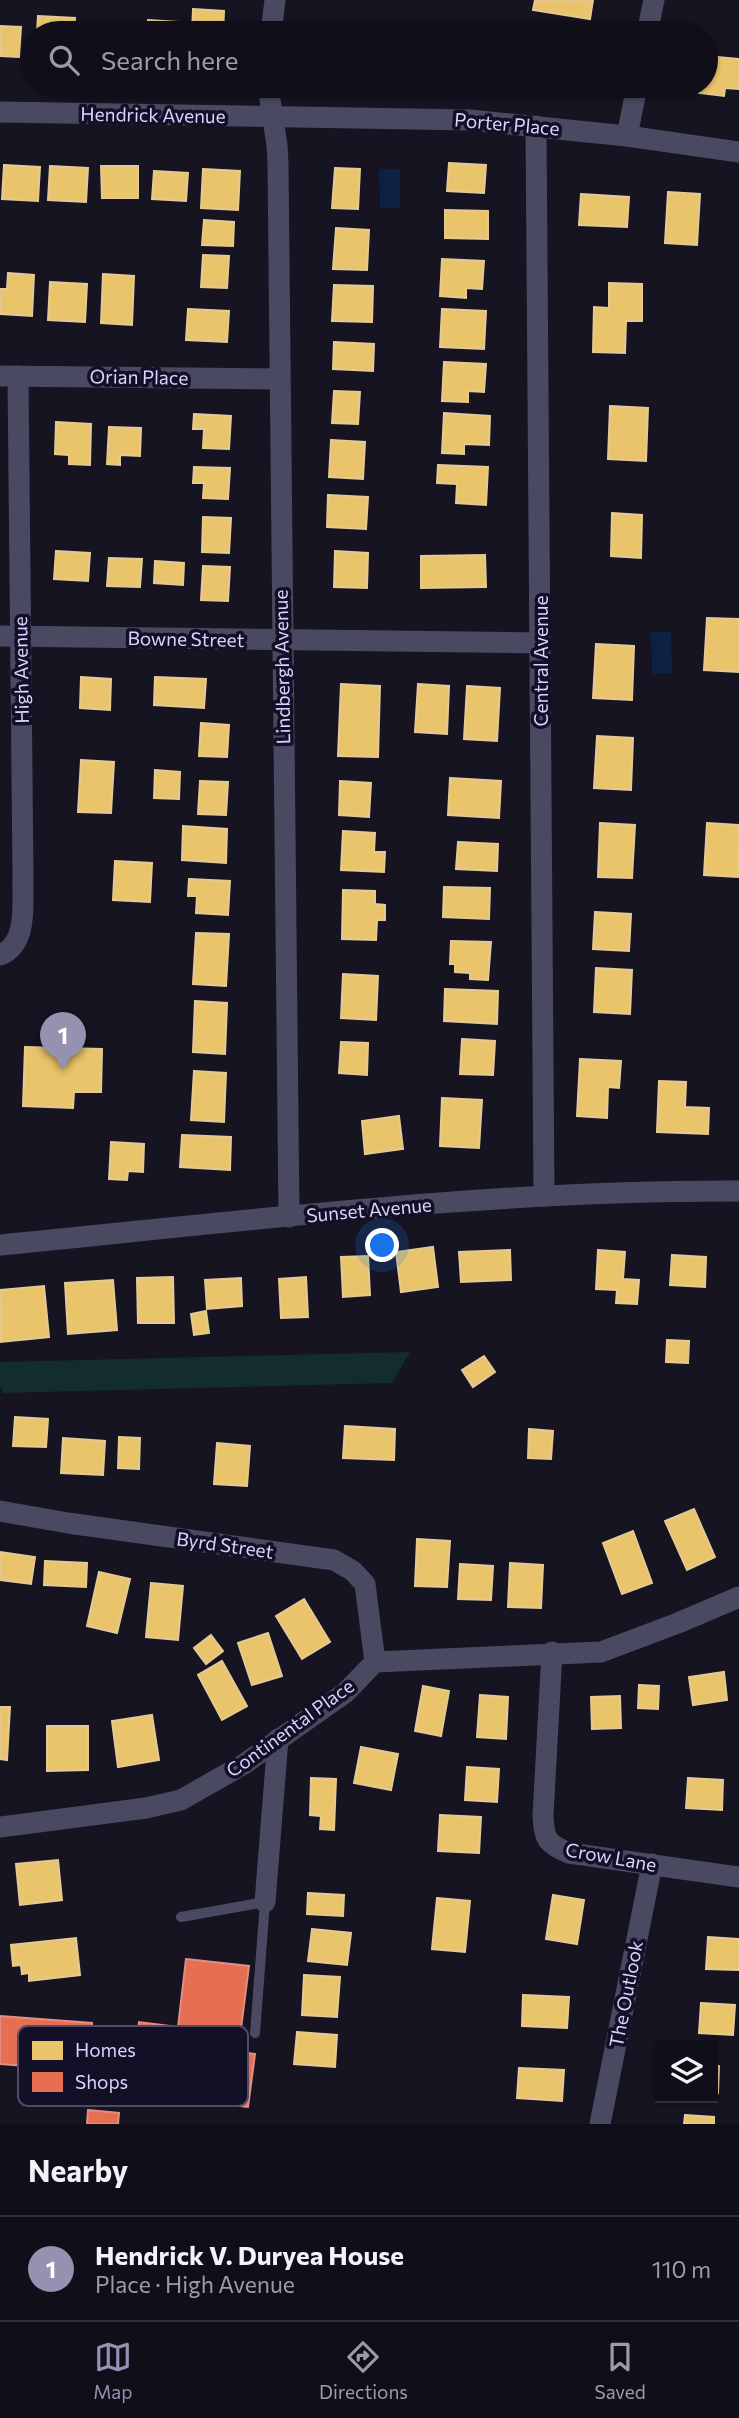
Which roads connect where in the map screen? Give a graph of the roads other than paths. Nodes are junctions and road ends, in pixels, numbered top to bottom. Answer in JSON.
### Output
{"nodes":[{"id":1,"x":275,"y":0,"type":"edge"},
{"id":2,"x":653,"y":0,"type":"edge"},
{"id":3,"x":272,"y":21,"type":"edge"},
{"id":4,"x":649,"y":21,"type":"edge"},
{"id":5,"x":270,"y":98,"type":"edge"},
{"id":6,"x":635,"y":98,"type":"edge"},
{"id":7,"x":0,"y":112,"type":"edge"},
{"id":8,"x":274,"y":117,"type":"junction"},
{"id":9,"x":536,"y":126,"type":"junction"},
{"id":10,"x":627,"y":136,"type":"junction"},
{"id":11,"x":739,"y":152,"type":"edge"},
{"id":12,"x":9,"y":376,"type":"edge"},
{"id":13,"x":279,"y":379,"type":"junction"},
{"id":14,"x":10,"y":636,"type":"edge"},
{"id":15,"x":282,"y":640,"type":"junction"},
{"id":16,"x":540,"y":643,"type":"junction"},
{"id":17,"x":0,"y":955,"type":"edge"},
{"id":18,"x":739,"y":1191,"type":"edge"},
{"id":19,"x":544,"y":1196,"type":"junction"},
{"id":20,"x":289,"y":1217,"type":"junction"},
{"id":21,"x":0,"y":1245,"type":"edge"},
{"id":22,"x":0,"y":1511,"type":"edge"},
{"id":23,"x":739,"y":1597,"type":"edge"},
{"id":24,"x":552,"y":1652,"type":"junction"},
{"id":25,"x":376,"y":1662,"type":"junction"},
{"id":26,"x":278,"y":1739,"type":"junction"},
{"id":27,"x":0,"y":1827,"type":"edge"},
{"id":28,"x":652,"y":1864,"type":"junction"},
{"id":29,"x":739,"y":1877,"type":"edge"},
{"id":30,"x":265,"y":1902,"type":"junction"},
{"id":31,"x":181,"y":1917,"type":"dead end"},
{"id":32,"x":255,"y":2034,"type":"dead end"},
{"id":33,"x":600,"y":2124,"type":"edge"}],
"edges":[{"from":1,"to":3,"type":"street"},
{"from":2,"to":4,"type":"street"},
{"from":5,"to":8,"type":"street"},
{"from":6,"to":10,"type":"street"},
{"from":7,"to":8,"type":"street","name":"Hendrick Avenue"},
{"from":8,"to":9,"type":"street","name":"Porter Place"},
{"from":8,"to":13,"type":"street","name":"Lindbergh Avenue"},
{"from":9,"to":10,"type":"street","name":"Porter Place"},
{"from":9,"to":16,"type":"street","name":"Central Avenue"},
{"from":10,"to":11,"type":"street","name":"Porter Place"},
{"from":12,"to":13,"type":"street","name":"Orian Place"},
{"from":12,"to":14,"type":"street","name":"High Avenue"},
{"from":13,"to":15,"type":"street","name":"Lindbergh Avenue"},
{"from":14,"to":15,"type":"street","name":"Bowne Street"},
{"from":14,"to":17,"type":"street","name":"High Avenue"},
{"from":15,"to":16,"type":"street","name":"Bowne Street"},
{"from":15,"to":20,"type":"street","name":"Lindbergh Avenue"},
{"from":16,"to":19,"type":"street","name":"Central Avenue"},
{"from":18,"to":19,"type":"street","name":"Sunset Avenue"},
{"from":19,"to":20,"type":"street","name":"Sunset Avenue"},
{"from":20,"to":21,"type":"street","name":"Sunset Avenue"},
{"from":22,"to":25,"type":"street","name":"Byrd Street"},
{"from":23,"to":24,"type":"street"},
{"from":24,"to":25,"type":"street"},
{"from":24,"to":28,"type":"street","name":"Crow Lane"},
{"from":25,"to":26,"type":"street","name":"Continental Place"},
{"from":26,"to":27,"type":"street","name":"Continental Place"},
{"from":26,"to":30,"type":"street"},
{"from":28,"to":29,"type":"street","name":"Crow Lane"},
{"from":28,"to":33,"type":"street","name":"The Outlook"},
{"from":30,"to":31,"type":"lane"},
{"from":30,"to":32,"type":"lane"}]}
